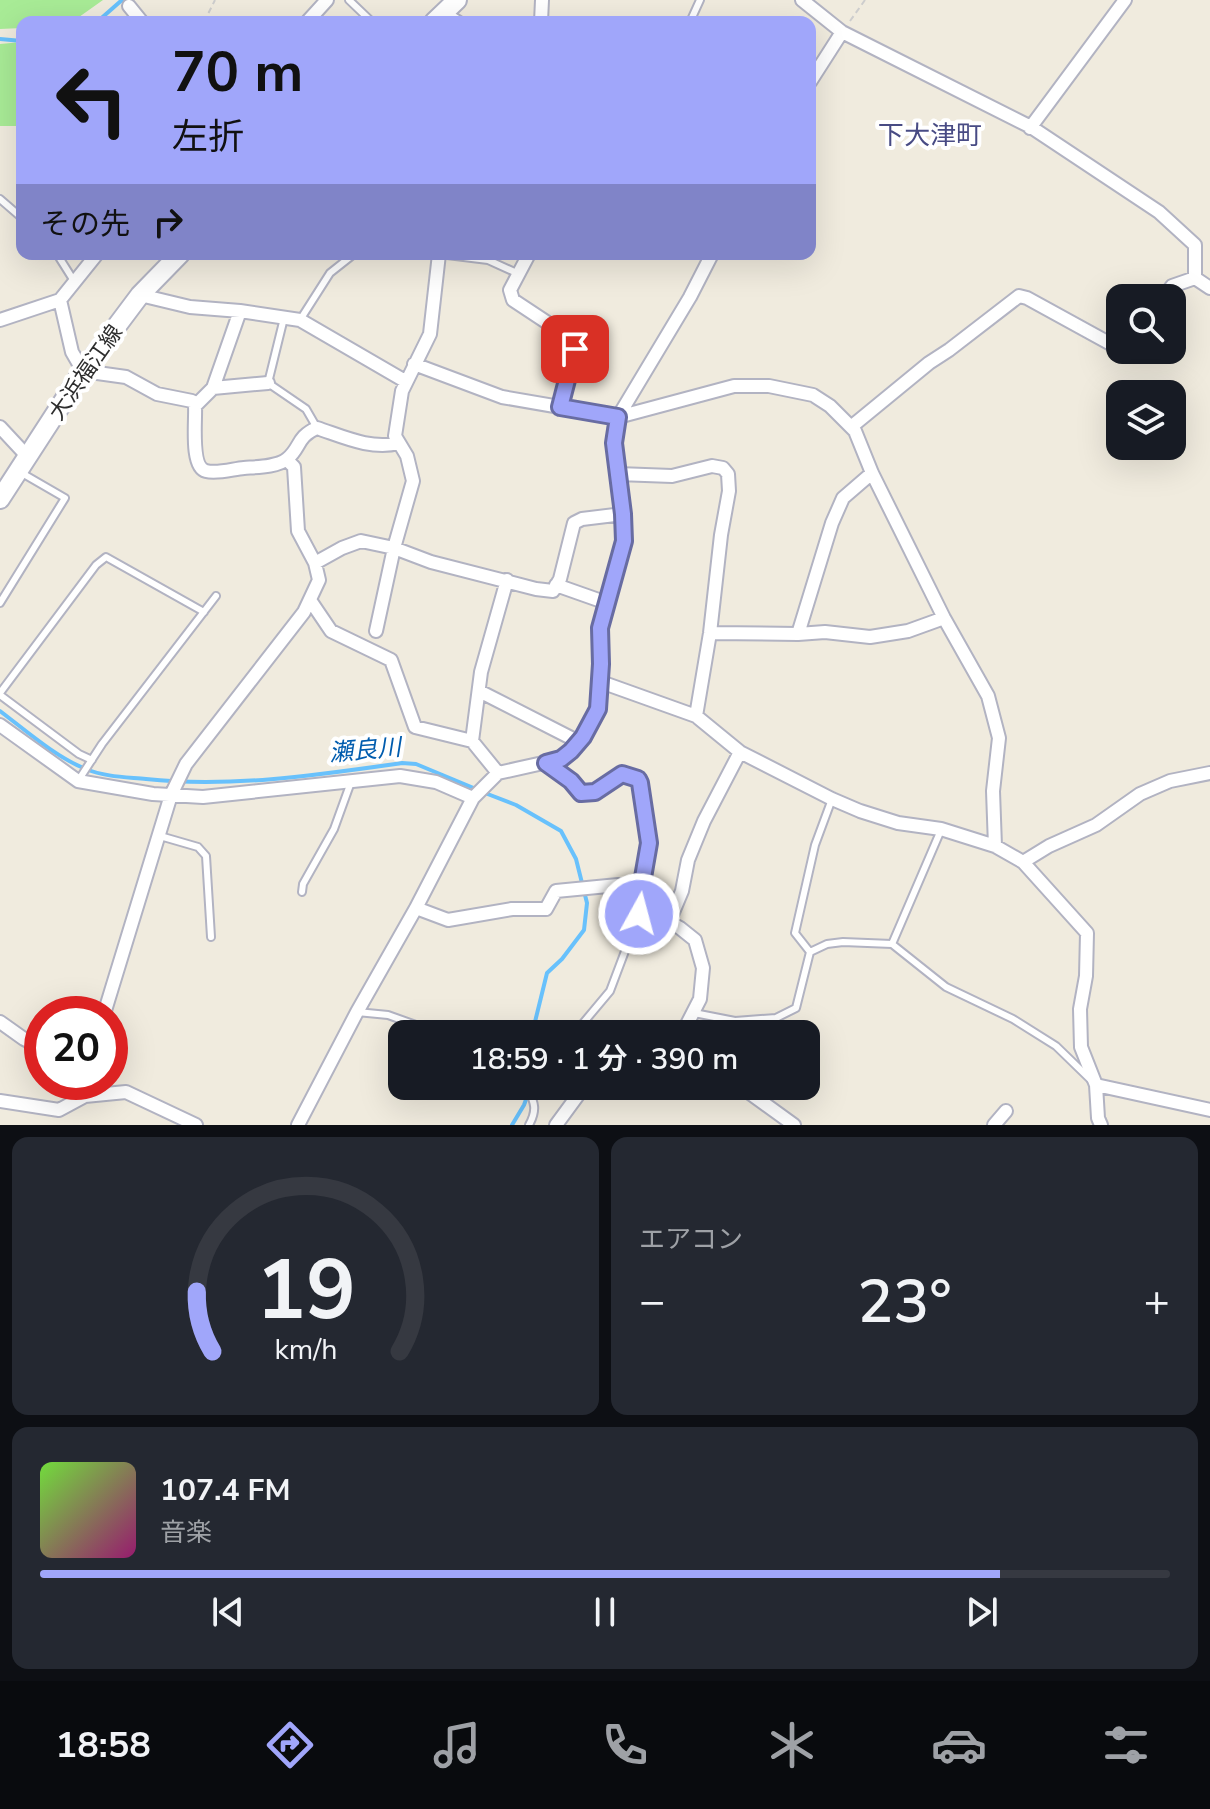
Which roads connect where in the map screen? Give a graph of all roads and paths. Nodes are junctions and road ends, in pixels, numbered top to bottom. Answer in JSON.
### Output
{"nodes":[{"id":1,"x":327,"y":0,"type":"edge"},
{"id":2,"x":349,"y":0,"type":"edge"},
{"id":3,"x":802,"y":0,"type":"edge"},
{"id":4,"x":865,"y":0,"type":"edge"},
{"id":5,"x":1125,"y":0,"type":"edge"},
{"id":6,"x":129,"y":6,"type":"dead end"},
{"id":7,"x":137,"y":16,"type":"edge"},
{"id":8,"x":312,"y":16,"type":"edge"},
{"id":9,"x":366,"y":16,"type":"edge"},
{"id":10,"x":842,"y":32,"type":"junction"},
{"id":11,"x":816,"y":73,"type":"edge"},
{"id":12,"x":1030,"y":128,"type":"junction"},
{"id":13,"x":0,"y":199,"type":"edge"},
{"id":14,"x":16,"y":213,"type":"edge"},
{"id":15,"x":61,"y":260,"type":"edge"},
{"id":16,"x":92,"y":260,"type":"edge"},
{"id":17,"x":174,"y":260,"type":"edge"},
{"id":18,"x":346,"y":260,"type":"edge"},
{"id":19,"x":438,"y":260,"type":"edge"},
{"id":20,"x":488,"y":260,"type":"edge"},
{"id":21,"x":526,"y":260,"type":"edge"},
{"id":22,"x":709,"y":260,"type":"edge"},
{"id":23,"x":519,"y":274,"type":"junction"},
{"id":24,"x":1195,"y":278,"type":"junction"},
{"id":25,"x":74,"y":281,"type":"junction"},
{"id":26,"x":1178,"y":284,"type":"edge"},
{"id":27,"x":1210,"y":288,"type":"edge"},
{"id":28,"x":140,"y":295,"type":"junction"},
{"id":29,"x":60,"y":300,"type":"junction"},
{"id":30,"x":240,"y":311,"type":"junction"},
{"id":31,"x":284,"y":318,"type":"junction"},
{"id":32,"x":0,"y":320,"type":"edge"},
{"id":33,"x":300,"y":320,"type":"junction"},
{"id":34,"x":1106,"y":341,"type":"edge"},
{"id":35,"x":414,"y":364,"type":"junction"},
{"id":36,"x":83,"y":371,"type":"junction"},
{"id":37,"x":405,"y":381,"type":"junction"},
{"id":38,"x":268,"y":383,"type":"junction"},
{"id":39,"x":213,"y":388,"type":"junction"},
{"id":40,"x":195,"y":406,"type":"junction"},
{"id":41,"x":560,"y":407,"type":"junction"},
{"id":42,"x":618,"y":417,"type":"junction"},
{"id":43,"x":0,"y":427,"type":"edge"},
{"id":44,"x":851,"y":427,"type":"junction"},
{"id":45,"x":317,"y":428,"type":"junction"},
{"id":46,"x":399,"y":443,"type":"junction"},
{"id":47,"x":287,"y":460,"type":"junction"},
{"id":48,"x":22,"y":464,"type":"junction"},
{"id":49,"x":872,"y":473,"type":"junction"},
{"id":50,"x":618,"y":474,"type":"junction"},
{"id":51,"x":0,"y":499,"type":"edge"},
{"id":52,"x":623,"y":514,"type":"junction"},
{"id":53,"x":394,"y":548,"type":"junction"},
{"id":54,"x":315,"y":563,"type":"junction"},
{"id":55,"x":507,"y":580,"type":"junction"},
{"id":56,"x":556,"y":585,"type":"junction"},
{"id":57,"x":216,"y":596,"type":"dead end"},
{"id":58,"x":310,"y":600,"type":"junction"},
{"id":59,"x":0,"y":603,"type":"edge"},
{"id":60,"x":607,"y":603,"type":"junction"},
{"id":61,"x":204,"y":612,"type":"junction"},
{"id":62,"x":944,"y":618,"type":"junction"},
{"id":63,"x":376,"y":631,"type":"dead end"},
{"id":64,"x":710,"y":633,"type":"junction"},
{"id":65,"x":798,"y":634,"type":"junction"},
{"id":66,"x":601,"y":682,"type":"junction"},
{"id":67,"x":479,"y":691,"type":"junction"},
{"id":68,"x":0,"y":694,"type":"edge"},
{"id":69,"x":696,"y":716,"type":"junction"},
{"id":70,"x":0,"y":725,"type":"edge"},
{"id":71,"x":472,"y":741,"type":"junction"},
{"id":72,"x":579,"y":742,"type":"junction"},
{"id":73,"x":740,"y":752,"type":"junction"},
{"id":74,"x":92,"y":760,"type":"junction"},
{"id":75,"x":546,"y":763,"type":"junction"},
{"id":76,"x":498,"y":773,"type":"junction"},
{"id":77,"x":1210,"y":773,"type":"edge"},
{"id":78,"x":78,"y":781,"type":"junction"},
{"id":79,"x":351,"y":782,"type":"junction"},
{"id":80,"x":171,"y":795,"type":"junction"},
{"id":81,"x":473,"y":798,"type":"junction"},
{"id":82,"x":832,"y":799,"type":"junction"},
{"id":83,"x":941,"y":829,"type":"junction"},
{"id":84,"x":158,"y":835,"type":"junction"},
{"id":85,"x":995,"y":846,"type":"junction"},
{"id":86,"x":1023,"y":862,"type":"junction"},
{"id":87,"x":641,"y":889,"type":"junction"},
{"id":88,"x":302,"y":892,"type":"dead end"},
{"id":89,"x":416,"y":908,"type":"junction"},
{"id":90,"x":669,"y":922,"type":"junction"},
{"id":91,"x":211,"y":937,"type":"dead end"},
{"id":92,"x":892,"y":944,"type":"junction"},
{"id":93,"x":810,"y":952,"type":"junction"},
{"id":94,"x":109,"y":996,"type":"edge"},
{"id":95,"x":357,"y":1012,"type":"junction"},
{"id":96,"x":693,"y":1013,"type":"junction"},
{"id":97,"x":402,"y":1020,"type":"edge"},
{"id":98,"x":586,"y":1020,"type":"edge"},
{"id":99,"x":689,"y":1020,"type":"edge"},
{"id":100,"x":0,"y":1022,"type":"edge"},
{"id":101,"x":24,"y":1039,"type":"edge"},
{"id":102,"x":1096,"y":1085,"type":"junction"},
{"id":103,"x":128,"y":1093,"type":"edge"},
{"id":104,"x":78,"y":1100,"type":"edge"},
{"id":105,"x":533,"y":1100,"type":"edge"},
{"id":106,"x":574,"y":1100,"type":"edge"},
{"id":107,"x":759,"y":1100,"type":"edge"},
{"id":108,"x":0,"y":1101,"type":"edge"},
{"id":109,"x":59,"y":1110,"type":"junction"},
{"id":110,"x":1210,"y":1110,"type":"edge"},
{"id":111,"x":1006,"y":1111,"type":"dead end"},
{"id":112,"x":64,"y":1125,"type":"edge"},
{"id":113,"x":196,"y":1125,"type":"edge"},
{"id":114,"x":298,"y":1125,"type":"edge"},
{"id":115,"x":529,"y":1125,"type":"edge"},
{"id":116,"x":556,"y":1125,"type":"edge"},
{"id":117,"x":794,"y":1125,"type":"edge"},
{"id":118,"x":994,"y":1125,"type":"edge"},
{"id":119,"x":1101,"y":1125,"type":"edge"}],
"edges":[{"from":1,"to":8,"type":"street"},
{"from":2,"to":9,"type":"lane"},
{"from":3,"to":10,"type":"street"},
{"from":4,"to":10,"type":"path"},
{"from":5,"to":12,"type":"street"},
{"from":6,"to":7,"type":"street"},
{"from":10,"to":11,"type":"street"},
{"from":10,"to":12,"type":"street"},
{"from":12,"to":24,"type":"street"},
{"from":13,"to":14,"type":"lane"},
{"from":15,"to":25,"type":"lane"},
{"from":16,"to":25,"type":"street"},
{"from":17,"to":28,"type":"main road","name":"大浜福江線"},
{"from":18,"to":33,"type":"lane"},
{"from":19,"to":35,"type":"street"},
{"from":20,"to":23,"type":"lane"},
{"from":21,"to":23,"type":"street"},
{"from":22,"to":42,"type":"street"},
{"from":23,"to":41,"type":"street"},
{"from":24,"to":26,"type":"street"},
{"from":24,"to":27,"type":"street"},
{"from":25,"to":29,"type":"street"},
{"from":28,"to":30,"type":"street"},
{"from":28,"to":36,"type":"main road","name":"大浜福江線"},
{"from":29,"to":32,"type":"street"},
{"from":29,"to":36,"type":"street"},
{"from":30,"to":31,"type":"street"},
{"from":30,"to":39,"type":"street"},
{"from":31,"to":33,"type":"street"},
{"from":31,"to":38,"type":"lane"},
{"from":33,"to":37,"type":"street"},
{"from":34,"to":44,"type":"street"},
{"from":35,"to":37,"type":"street"},
{"from":35,"to":41,"type":"street"},
{"from":36,"to":40,"type":"street"},
{"from":36,"to":48,"type":"main road","name":"大浜福江線"},
{"from":37,"to":46,"type":"street"},
{"from":38,"to":39,"type":"street"},
{"from":38,"to":45,"type":"lane"},
{"from":39,"to":40,"type":"street"},
{"from":40,"to":47,"type":"street"},
{"from":41,"to":42,"type":"street"},
{"from":42,"to":44,"type":"street"},
{"from":42,"to":50,"type":"street"},
{"from":43,"to":48,"type":"street"},
{"from":44,"to":49,"type":"street"},
{"from":45,"to":46,"type":"street"},
{"from":45,"to":47,"type":"street"},
{"from":46,"to":53,"type":"street"},
{"from":47,"to":54,"type":"street"},
{"from":48,"to":51,"type":"main road","name":"大浜福江線"},
{"from":48,"to":59,"type":"lane"},
{"from":49,"to":62,"type":"street"},
{"from":49,"to":65,"type":"street"},
{"from":50,"to":52,"type":"street"},
{"from":50,"to":64,"type":"street"},
{"from":52,"to":56,"type":"street"},
{"from":52,"to":60,"type":"street"},
{"from":53,"to":54,"type":"street"},
{"from":53,"to":55,"type":"street"},
{"from":53,"to":63,"type":"street"},
{"from":54,"to":58,"type":"street"},
{"from":55,"to":56,"type":"street"},
{"from":55,"to":67,"type":"street"},
{"from":56,"to":60,"type":"street"},
{"from":57,"to":61,"type":"lane"},
{"from":58,"to":71,"type":"street"},
{"from":58,"to":80,"type":"street"},
{"from":60,"to":66,"type":"street"},
{"from":61,"to":68,"type":"lane"},
{"from":61,"to":74,"type":"lane"},
{"from":62,"to":65,"type":"street"},
{"from":62,"to":85,"type":"street"},
{"from":64,"to":65,"type":"street"},
{"from":64,"to":69,"type":"street"},
{"from":66,"to":69,"type":"street"},
{"from":66,"to":72,"type":"street"},
{"from":67,"to":71,"type":"street"},
{"from":67,"to":72,"type":"street"},
{"from":68,"to":74,"type":"lane"},
{"from":69,"to":73,"type":"street"},
{"from":70,"to":78,"type":"street"},
{"from":71,"to":76,"type":"street"},
{"from":72,"to":75,"type":"street"},
{"from":73,"to":82,"type":"street"},
{"from":73,"to":90,"type":"street"},
{"from":74,"to":78,"type":"lane"},
{"from":75,"to":76,"type":"street"},
{"from":75,"to":87,"type":"street"},
{"from":76,"to":81,"type":"street"},
{"from":77,"to":86,"type":"street"},
{"from":78,"to":80,"type":"street"},
{"from":79,"to":80,"type":"street"},
{"from":79,"to":81,"type":"street"},
{"from":79,"to":88,"type":"lane"},
{"from":80,"to":84,"type":"street"},
{"from":81,"to":89,"type":"street"},
{"from":82,"to":83,"type":"street"},
{"from":82,"to":93,"type":"lane"},
{"from":83,"to":85,"type":"street"},
{"from":83,"to":92,"type":"lane"},
{"from":84,"to":91,"type":"lane"},
{"from":84,"to":94,"type":"street"},
{"from":85,"to":86,"type":"street"},
{"from":86,"to":102,"type":"street"},
{"from":87,"to":89,"type":"street"},
{"from":87,"to":90,"type":"street"},
{"from":87,"to":98,"type":"lane"},
{"from":89,"to":95,"type":"street"},
{"from":90,"to":96,"type":"street"},
{"from":92,"to":93,"type":"lane"},
{"from":92,"to":102,"type":"lane"},
{"from":93,"to":96,"type":"lane"},
{"from":95,"to":97,"type":"lane"},
{"from":95,"to":114,"type":"street"},
{"from":96,"to":99,"type":"street"},
{"from":100,"to":101,"type":"street"},
{"from":102,"to":110,"type":"street"},
{"from":102,"to":119,"type":"street"},
{"from":103,"to":113,"type":"street"},
{"from":104,"to":109,"type":"street"},
{"from":105,"to":115,"type":"lane"},
{"from":106,"to":116,"type":"street"},
{"from":107,"to":117,"type":"street"},
{"from":108,"to":109,"type":"street"},
{"from":109,"to":112,"type":"street"},
{"from":111,"to":118,"type":"street"}]}
